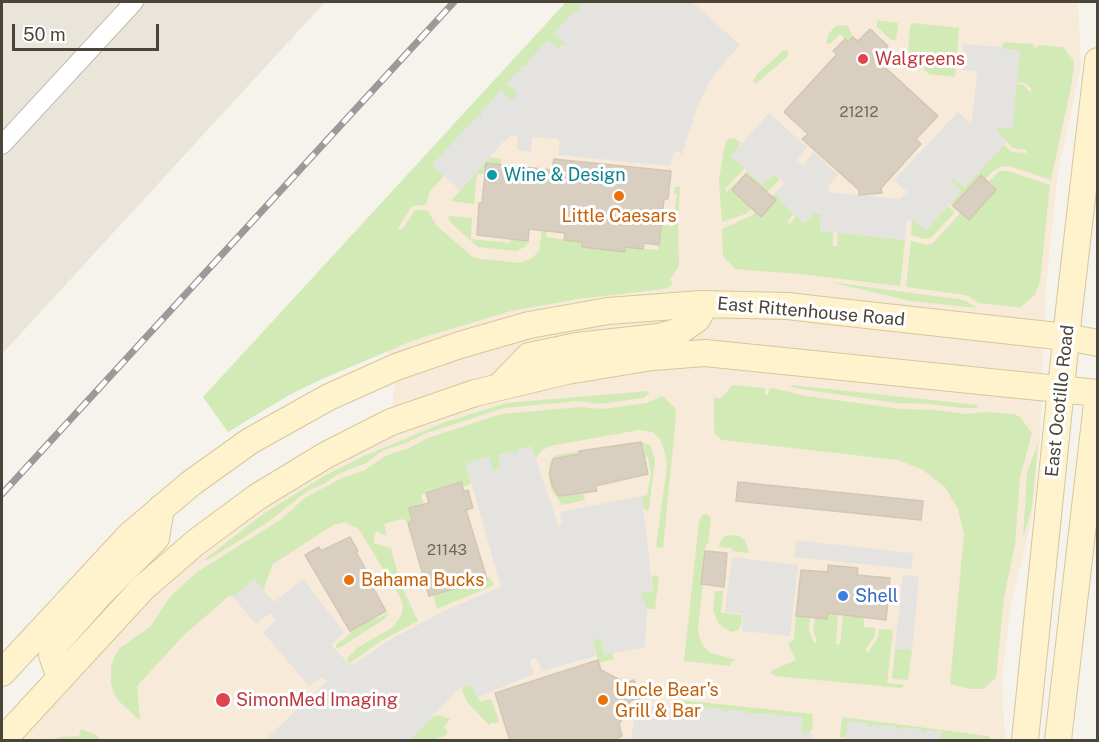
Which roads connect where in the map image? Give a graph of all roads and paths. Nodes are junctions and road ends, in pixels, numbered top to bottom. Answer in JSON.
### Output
{"nodes":[{"id":1,"x":134,"y":2,"type":"edge"},
{"id":2,"x":1098,"y":61,"type":"edge"},
{"id":3,"x":2,"y":145,"type":"edge"},
{"id":4,"x":701,"y":304,"type":"junction"},
{"id":5,"x":1066,"y":337,"type":"junction"},
{"id":6,"x":1098,"y":343,"type":"edge"},
{"id":7,"x":500,"y":386,"type":"junction"},
{"id":8,"x":1062,"y":389,"type":"junction"},
{"id":9,"x":1098,"y":394,"type":"edge"},
{"id":10,"x":161,"y":508,"type":"junction"},
{"id":11,"x":2,"y":673,"type":"edge"},
{"id":12,"x":60,"y":678,"type":"junction"},
{"id":13,"x":3,"y":741,"type":"edge"},
{"id":14,"x":1025,"y":741,"type":"edge"},
{"id":15,"x":1058,"y":741,"type":"edge"}],
"edges":[{"from":1,"to":3,"type":"street"},
{"from":2,"to":5,"type":"main road","name":"East Ocotillo Road"},
{"from":4,"to":5,"type":"main road","name":"East Rittenhouse Road"},
{"from":4,"to":7,"type":"main road"},
{"from":4,"to":10,"type":"main road","name":"East Rittenhouse Road"},
{"from":5,"to":6,"type":"main road","name":"East Rittenhouse Road"},
{"from":5,"to":8,"type":"main road","name":"East Ocotillo Road"},
{"from":7,"to":8,"type":"main road"},
{"from":7,"to":12,"type":"main road"},
{"from":8,"to":9,"type":"main road"},
{"from":8,"to":14,"type":"main road","name":"East Ocotillo Road"},
{"from":9,"to":15,"type":"main road","name":"East Ocotillo Road"},
{"from":10,"to":11,"type":"main road","name":"East Rittenhouse Road"},
{"from":10,"to":12,"type":"main road"},
{"from":12,"to":13,"type":"main road"}]}
